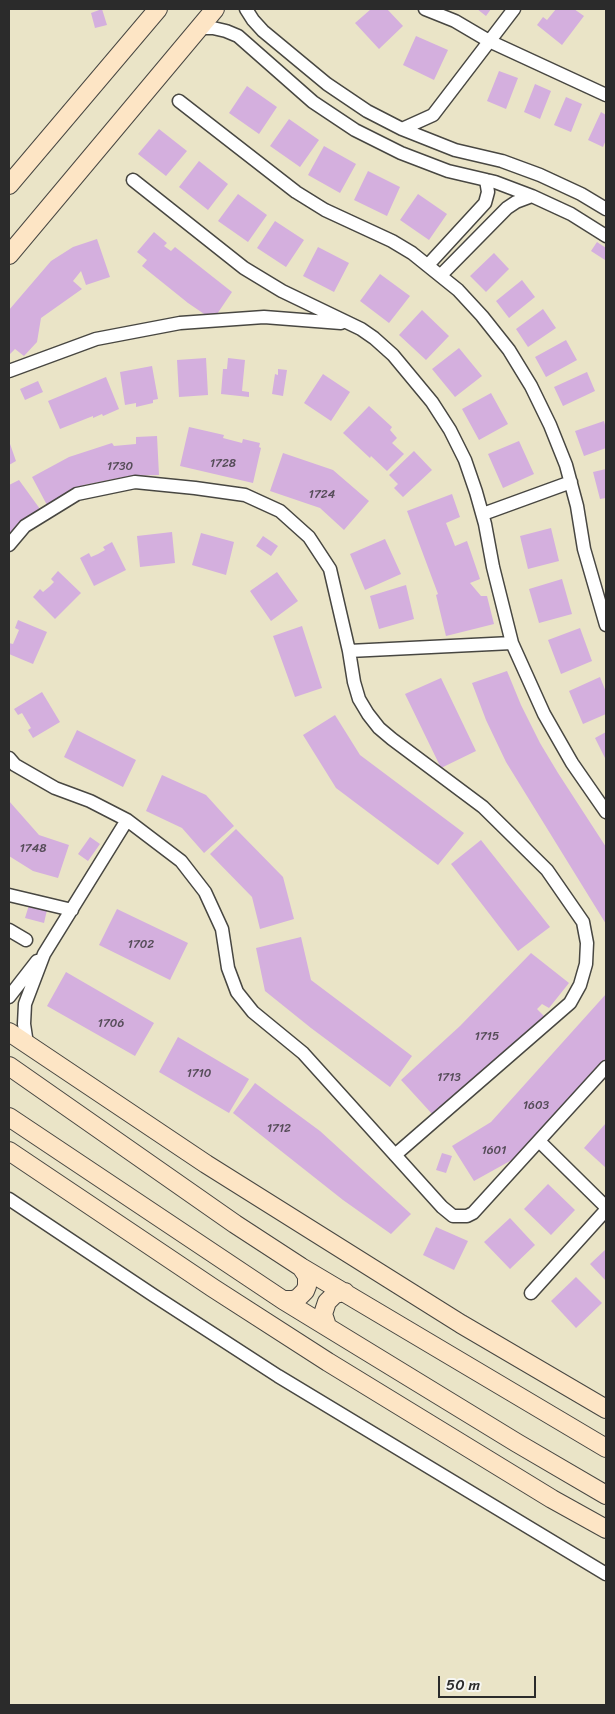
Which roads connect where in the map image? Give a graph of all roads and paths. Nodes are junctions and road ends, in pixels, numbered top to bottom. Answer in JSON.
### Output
{"nodes":[{"id":1,"x":158,"y":9,"type":"edge"},
{"id":2,"x":215,"y":9,"type":"edge"},
{"id":3,"x":246,"y":9,"type":"edge"},
{"id":4,"x":425,"y":9,"type":"edge"},
{"id":5,"x":514,"y":9,"type":"edge"},
{"id":6,"x":199,"y":28,"type":"junction"},
{"id":7,"x":489,"y":41,"type":"junction"},
{"id":8,"x":282,"y":45,"type":"junction"},
{"id":9,"x":268,"y":62,"type":"junction"},
{"id":10,"x":606,"y":95,"type":"edge"},
{"id":11,"x":179,"y":101,"type":"dead end"},
{"id":12,"x":402,"y":128,"type":"junction"},
{"id":13,"x":133,"y":180,"type":"dead end"},
{"id":14,"x":486,"y":180,"type":"junction"},
{"id":15,"x":9,"y":185,"type":"edge"},
{"id":16,"x":532,"y":196,"type":"junction"},
{"id":17,"x":606,"y":208,"type":"edge"},
{"id":18,"x":606,"y":236,"type":"edge"},
{"id":19,"x":9,"y":255,"type":"edge"},
{"id":20,"x":428,"y":265,"type":"junction"},
{"id":21,"x":441,"y":275,"type":"junction"},
{"id":22,"x":348,"y":323,"type":"junction"},
{"id":23,"x":9,"y":371,"type":"edge"},
{"id":24,"x":570,"y":482,"type":"junction"},
{"id":25,"x":482,"y":514,"type":"junction"},
{"id":26,"x":9,"y":545,"type":"edge"},
{"id":27,"x":606,"y":625,"type":"edge"},
{"id":28,"x":512,"y":643,"type":"junction"},
{"id":29,"x":349,"y":651,"type":"junction"},
{"id":30,"x":9,"y":758,"type":"edge"},
{"id":31,"x":606,"y":812,"type":"edge"},
{"id":32,"x":127,"y":820,"type":"junction"},
{"id":33,"x":9,"y":895,"type":"edge"},
{"id":34,"x":72,"y":910,"type":"junction"},
{"id":35,"x":9,"y":930,"type":"edge"},
{"id":36,"x":26,"y":940,"type":"dead end"},
{"id":37,"x":44,"y":954,"type":"junction"},
{"id":38,"x":9,"y":997,"type":"edge"},
{"id":39,"x":9,"y":1032,"type":"edge"},
{"id":40,"x":27,"y":1044,"type":"junction"},
{"id":41,"x":9,"y":1066,"type":"edge"},
{"id":42,"x":606,"y":1067,"type":"edge"},
{"id":43,"x":9,"y":1117,"type":"edge"},
{"id":44,"x":539,"y":1141,"type":"junction"},
{"id":45,"x":9,"y":1151,"type":"edge"},
{"id":46,"x":395,"y":1155,"type":"junction"},
{"id":47,"x":9,"y":1199,"type":"edge"},
{"id":48,"x":606,"y":1209,"type":"edge"},
{"id":49,"x":301,"y":1267,"type":"junction"},
{"id":50,"x":346,"y":1292,"type":"junction"},
{"id":51,"x":531,"y":1293,"type":"dead end"},
{"id":52,"x":282,"y":1300,"type":"junction"},
{"id":53,"x":327,"y":1326,"type":"junction"},
{"id":54,"x":605,"y":1403,"type":"edge"},
{"id":55,"x":606,"y":1448,"type":"edge"},
{"id":56,"x":606,"y":1495,"type":"edge"},
{"id":57,"x":606,"y":1530,"type":"edge"},
{"id":58,"x":606,"y":1574,"type":"edge"}],
"edges":[{"from":1,"to":15,"type":"street"},
{"from":2,"to":6,"type":"street"},
{"from":3,"to":8,"type":"street"},
{"from":4,"to":7,"type":"street"},
{"from":5,"to":7,"type":"street"},
{"from":6,"to":9,"type":"street"},
{"from":6,"to":19,"type":"street"},
{"from":7,"to":10,"type":"street"},
{"from":7,"to":12,"type":"street"},
{"from":8,"to":9,"type":"street"},
{"from":8,"to":12,"type":"street"},
{"from":9,"to":14,"type":"street"},
{"from":11,"to":20,"type":"street"},
{"from":12,"to":17,"type":"street"},
{"from":13,"to":22,"type":"street"},
{"from":14,"to":16,"type":"street"},
{"from":14,"to":20,"type":"street"},
{"from":16,"to":18,"type":"street"},
{"from":16,"to":21,"type":"street"},
{"from":20,"to":21,"type":"street"},
{"from":21,"to":24,"type":"street"},
{"from":22,"to":23,"type":"street"},
{"from":22,"to":25,"type":"street"},
{"from":24,"to":25,"type":"street"},
{"from":24,"to":27,"type":"street"},
{"from":25,"to":28,"type":"street"},
{"from":26,"to":29,"type":"street"},
{"from":28,"to":29,"type":"street"},
{"from":28,"to":31,"type":"street"},
{"from":29,"to":46,"type":"street"},
{"from":30,"to":32,"type":"street"},
{"from":32,"to":34,"type":"street"},
{"from":32,"to":46,"type":"street"},
{"from":33,"to":34,"type":"street"},
{"from":34,"to":37,"type":"street"},
{"from":35,"to":36,"type":"street"},
{"from":37,"to":38,"type":"street"},
{"from":37,"to":40,"type":"street"},
{"from":39,"to":40,"type":"street"},
{"from":40,"to":54,"type":"street"},
{"from":41,"to":49,"type":"street"},
{"from":42,"to":44,"type":"street"},
{"from":43,"to":52,"type":"street"},
{"from":44,"to":46,"type":"street"},
{"from":44,"to":48,"type":"street"},
{"from":45,"to":57,"type":"street"},
{"from":47,"to":58,"type":"street"},
{"from":48,"to":51,"type":"street"},
{"from":49,"to":50,"type":"street"},
{"from":49,"to":52,"type":"street"},
{"from":50,"to":53,"type":"street"},
{"from":50,"to":55,"type":"street"},
{"from":52,"to":53,"type":"street"},
{"from":53,"to":56,"type":"street"}]}
